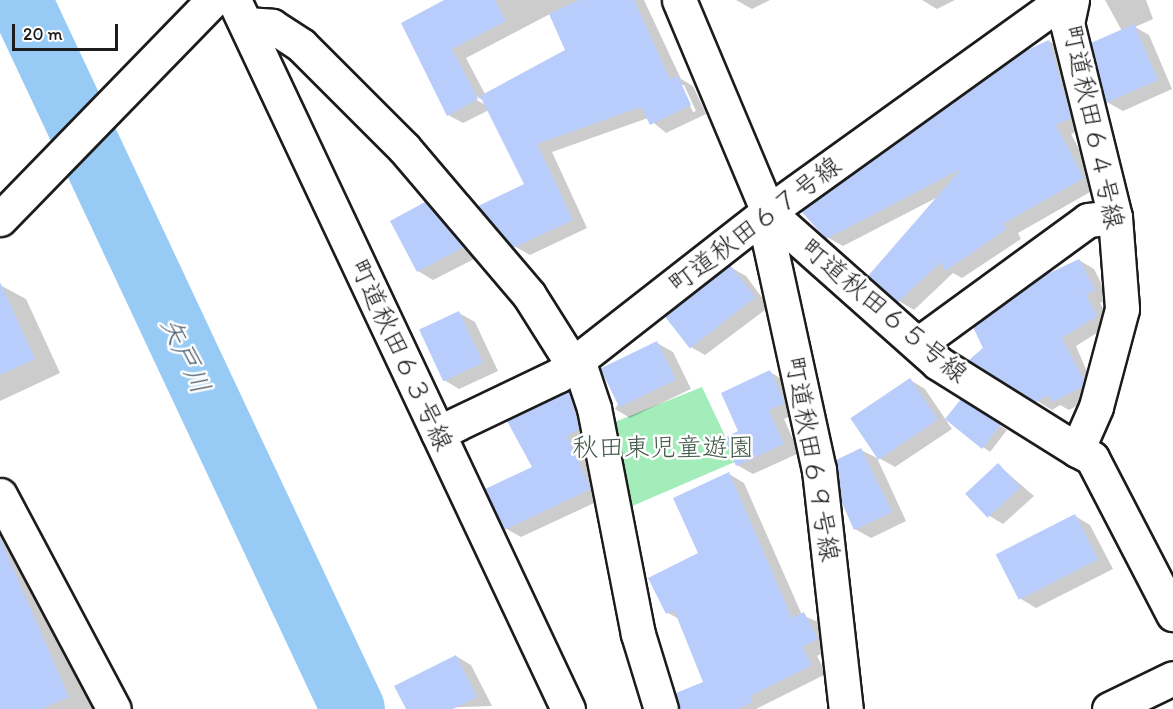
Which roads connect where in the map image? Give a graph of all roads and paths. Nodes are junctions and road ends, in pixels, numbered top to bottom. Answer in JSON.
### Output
{"nodes":[{"id":1,"x":213,"y":0,"type":"edge"},
{"id":2,"x":679,"y":0,"type":"edge"},
{"id":3,"x":1063,"y":0,"type":"edge"},
{"id":4,"x":1072,"y":0,"type":"edge"},
{"id":5,"x":240,"y":12,"type":"edge"},
{"id":6,"x":768,"y":212,"type":"junction"},
{"id":7,"x":1115,"y":217,"type":"junction"},
{"id":8,"x":0,"y":219,"type":"edge"},
{"id":9,"x":918,"y":344,"type":"junction"},
{"id":10,"x":575,"y":362,"type":"junction"},
{"id":11,"x":438,"y":433,"type":"junction"},
{"id":12,"x":1077,"y":450,"type":"junction"},
{"id":13,"x":0,"y":495,"type":"edge"},
{"id":14,"x":1173,"y":614,"type":"edge"},
{"id":15,"x":1173,"y":678,"type":"edge"},
{"id":16,"x":114,"y":709,"type":"edge"},
{"id":17,"x":568,"y":709,"type":"edge"},
{"id":18,"x":661,"y":709,"type":"edge"},
{"id":19,"x":846,"y":709,"type":"edge"},
{"id":20,"x":1109,"y":709,"type":"edge"}],
"edges":[{"from":1,"to":8,"type":"street"},
{"from":2,"to":6,"type":"street","name":"町道秋田６５号線"},
{"from":3,"to":6,"type":"street","name":"町道秋田６７号線"},
{"from":4,"to":7,"type":"street","name":"町道秋田６４号線"},
{"from":5,"to":10,"type":"street"},
{"from":5,"to":11,"type":"street","name":"町道秋田６３号線"},
{"from":6,"to":9,"type":"street","name":"町道秋田６５号線"},
{"from":6,"to":10,"type":"street","name":"町道秋田６７号線"},
{"from":6,"to":19,"type":"street","name":"町道秋田６９号線"},
{"from":7,"to":9,"type":"street"},
{"from":7,"to":12,"type":"street","name":"町道秋田６４号線"},
{"from":9,"to":12,"type":"street","name":"町道秋田６５号線"},
{"from":10,"to":11,"type":"street","name":"町道秋田６７号線"},
{"from":10,"to":18,"type":"street"},
{"from":11,"to":17,"type":"street","name":"町道秋田６３号線"},
{"from":12,"to":14,"type":"street"},
{"from":13,"to":16,"type":"street"},
{"from":15,"to":20,"type":"street"}]}
